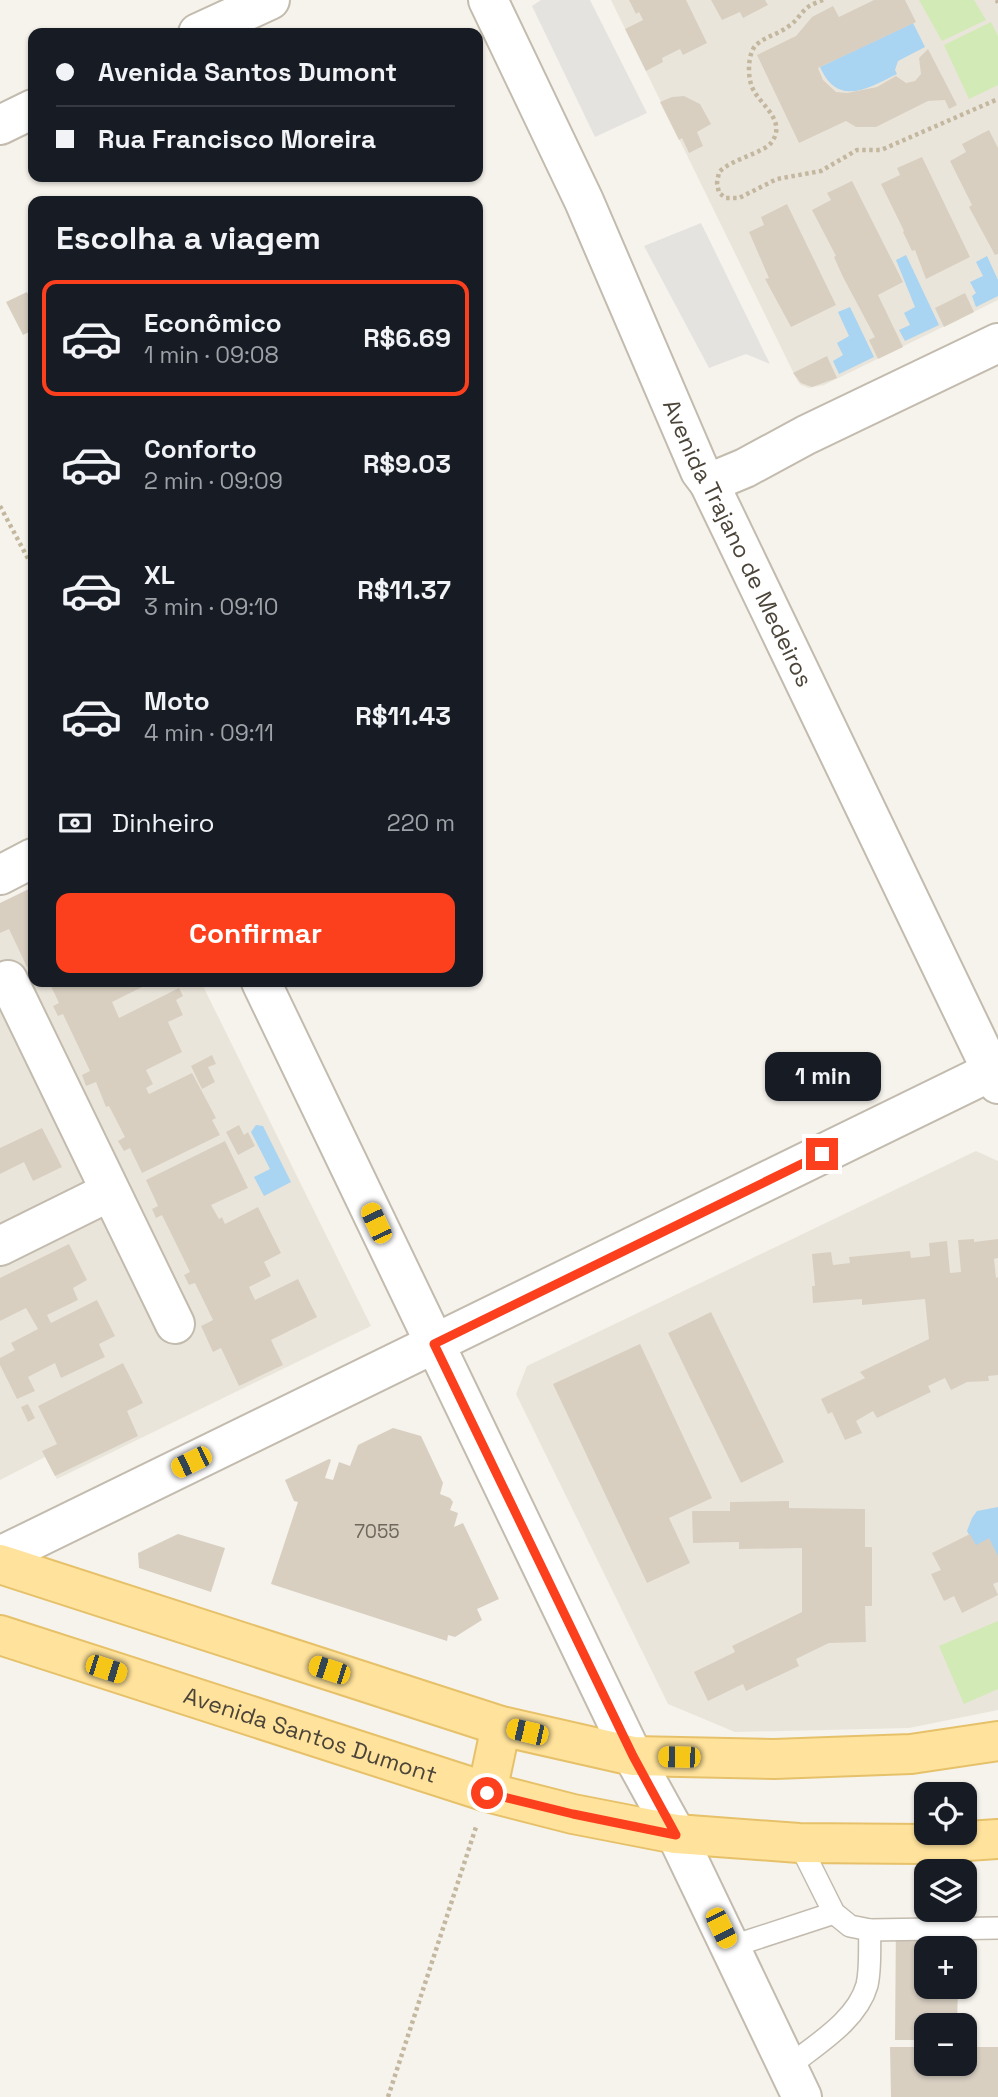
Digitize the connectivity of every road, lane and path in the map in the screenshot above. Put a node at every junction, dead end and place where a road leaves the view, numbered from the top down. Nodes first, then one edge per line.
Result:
1 (270, 0) edge
2 (488, 0) edge
3 (823, 0) edge
4 (209, 28) edge
5 (998, 99) edge
6 (28, 111) edge
7 (0, 125) edge
8 (998, 343) edge
9 (709, 483) junction
10 (0, 506) edge
11 (28, 559) edge
12 (28, 861) edge
13 (0, 875) edge
14 (8, 980) dead end
15 (263, 987) edge
16 (996, 1074) edge
17 (109, 1192) junction
18 (0, 1246) edge
19 (175, 1324) dead end
20 (434, 1344) junction
21 (0, 1556) edge
22 (0, 1564) edge
23 (0, 1635) edge
24 (501, 1726) junction
25 (998, 1741) edge
26 (633, 1756) junction
27 (487, 1793) junction
28 (676, 1835) junction
29 (998, 1839) edge
30 (799, 1843) junction
31 (834, 1913) junction
32 (998, 1928) edge
33 (870, 1930) junction
34 (730, 1947) junction
35 (795, 2082) edge
36 (388, 2097) edge

1 - 4 street
2 - 9 street, Avenida Trajano de Medeiros
3 - 5 path
6 - 7 street
8 - 9 street
9 - 16 street, Avenida Trajano de Medeiros
10 - 11 path
12 - 13 street
14 - 17 street
15 - 20 street
16 - 20 street
17 - 18 street
17 - 19 street
20 - 21 street
20 - 26 street
22 - 24 main road
23 - 27 main road, Avenida Santos Dumont
24 - 26 main road
24 - 27 main road
25 - 26 main road
26 - 28 street
27 - 28 main road, Avenida Santos Dumont
27 - 36 path
28 - 30 main road, Avenida Santos Dumont
28 - 34 street
29 - 30 main road, Avenida Santos Dumont
30 - 31 lane
31 - 33 lane
31 - 34 lane
32 - 33 lane
33 - 35 lane
34 - 35 street

